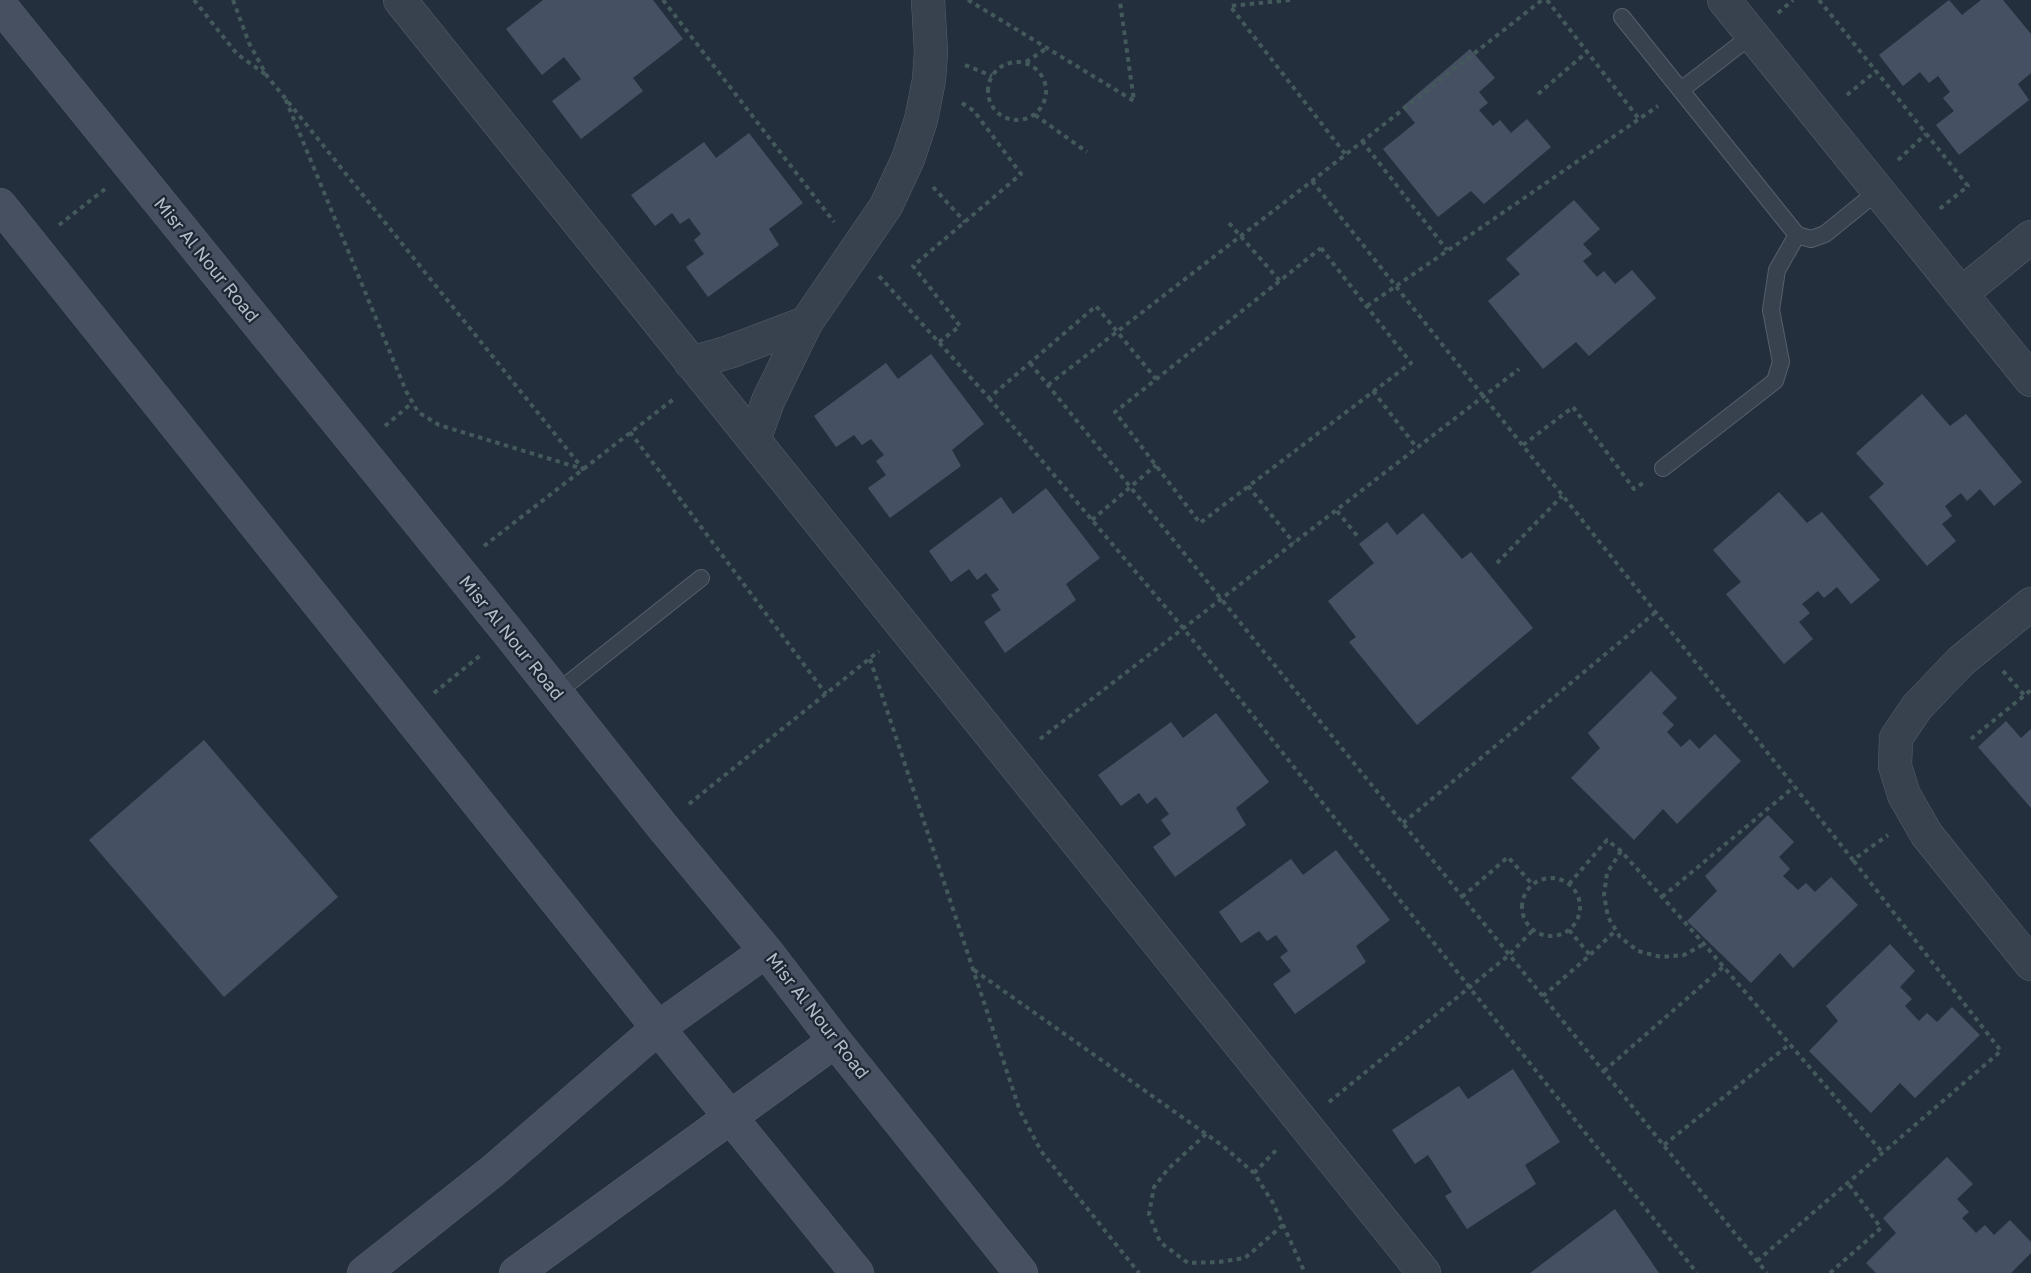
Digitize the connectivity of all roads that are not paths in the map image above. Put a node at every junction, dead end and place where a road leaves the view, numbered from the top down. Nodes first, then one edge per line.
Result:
1 (400, 0) edge
2 (928, 0) edge
3 (1724, 0) edge
4 (0, 5) edge
5 (1622, 17) dead end
6 (1752, 35) junction
7 (1681, 90) junction
8 (1878, 191) junction
9 (0, 205) edge
10 (1797, 236) junction
11 (2031, 237) edge
12 (1961, 294) junction
13 (806, 323) junction
14 (697, 370) junction
15 (2031, 380) edge
16 (753, 440) junction
17 (1663, 468) road end
18 (701, 578) dead end
19 (2031, 604) edge
20 (555, 694) junction
21 (766, 951) junction
22 (2031, 964) edge
23 (658, 1028) junction
24 (835, 1041) junction
25 (731, 1116) junction
26 (364, 1273) edge
27 (516, 1273) edge
28 (857, 1273) edge
29 (1021, 1273) edge
30 (1424, 1273) edge

1 - 14 street
2 - 13 street
3 - 6 street
4 - 20 street, Misr Al Nour Road
5 - 7 lane
6 - 7 lane
6 - 8 street
7 - 10 lane
8 - 10 lane
8 - 12 street
9 - 23 street
10 - 17 lane
11 - 12 street
12 - 15 street
13 - 14 street
13 - 16 street
14 - 16 street
16 - 30 street
18 - 20 lane
19 - 22 street
20 - 21 street, Misr Al Nour Road
21 - 23 street
21 - 24 street, Misr Al Nour Road
23 - 25 street
23 - 26 street
24 - 25 street
24 - 29 street, Misr Al Nour Road
25 - 27 street
25 - 28 street

